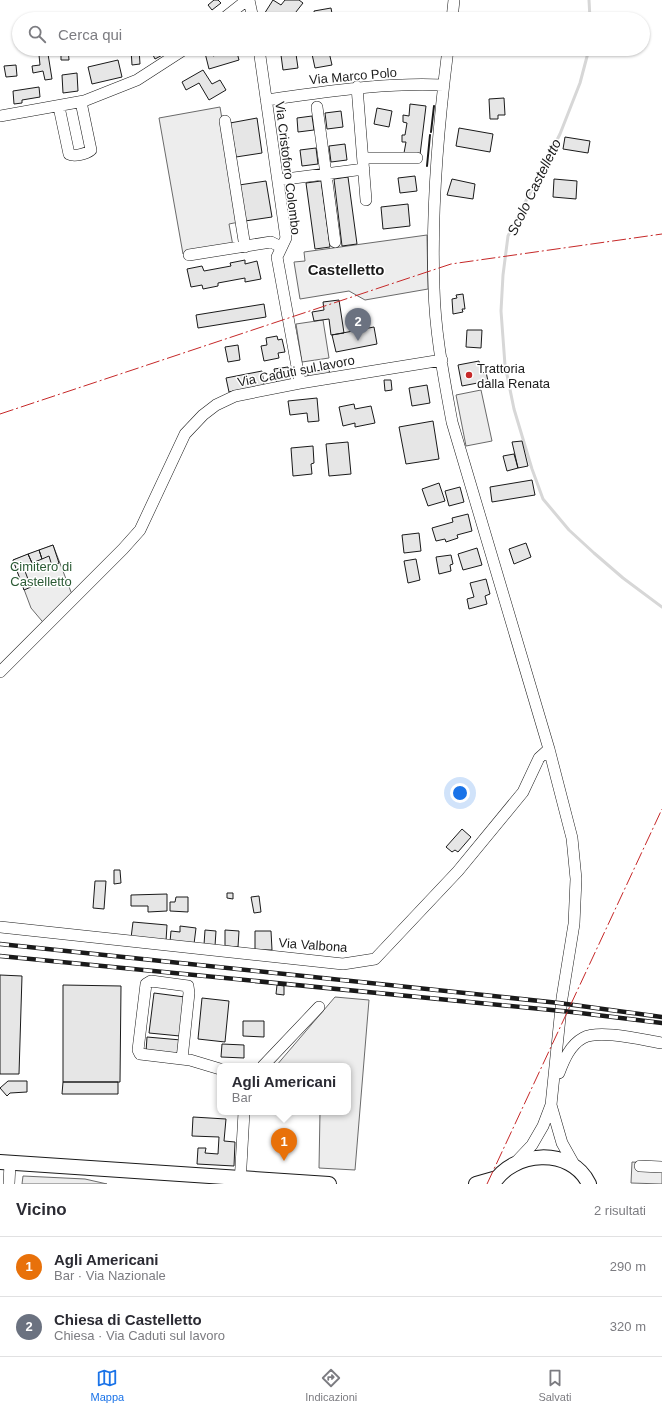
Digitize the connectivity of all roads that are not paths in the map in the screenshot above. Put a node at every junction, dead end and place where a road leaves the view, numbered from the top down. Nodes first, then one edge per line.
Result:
1 (248, 0) edge
2 (454, 0) edge
3 (232, 12) edge
4 (251, 12) edge
5 (453, 12) edge
6 (174, 56) edge
7 (260, 56) edge
8 (447, 56) edge
9 (444, 85) junction
10 (357, 87) junction
11 (266, 100) junction
12 (81, 102) junction
13 (59, 106) junction
14 (317, 107) dead end
15 (0, 116) edge
16 (225, 122) dead end
17 (418, 158) dead end
18 (363, 163) junction
19 (326, 174) junction
20 (278, 180) junction
21 (366, 200) dead end
22 (335, 242) dead end
23 (245, 247) junction
24 (281, 247) junction
25 (189, 255) dead end
26 (442, 360) junction
27 (300, 383) junction
28 (0, 672) edge
29 (549, 749) junction
30 (0, 927) edge
31 (319, 1006) dead end
32 (662, 1043) edge
33 (182, 1059) junction
34 (266, 1063) edge
35 (217, 1068) edge
36 (554, 1084) junction
37 (551, 1104) junction
38 (244, 1115) edge
39 (5, 1162) edge
40 (515, 1163) junction
41 (640, 1166) dead end
42 (662, 1167) edge
43 (587, 1180) edge
44 (240, 1181) edge
45 (495, 1181) edge
46 (9, 1184) edge
47 (329, 1184) edge
48 (476, 1184) edge

1 - 3 street
1 - 4 street
2 - 5 street
6 - 12 street
7 - 11 street, Via Cristoforo Colombo
8 - 9 street
9 - 10 street, Via Marco Polo
9 - 26 street
10 - 11 street, Via Marco Polo
10 - 18 street
11 - 20 street, Via Cristoforo Colombo
12 - 13 street
12 - 13 street
13 - 15 street
14 - 19 street
16 - 23 street
17 - 18 street
18 - 19 street
18 - 21 street
19 - 20 street
19 - 22 street
20 - 24 street, Via Cristoforo Colombo
23 - 24 street
23 - 25 street
24 - 27 street, Via Cristoforo Colombo
26 - 27 street, Via Caduti sul lavoro
26 - 29 street
27 - 28 street, Via Caduti sul lavoro
29 - 30 street, Via Valbona
29 - 36 street
31 - 34 street
32 - 36 street
33 - 33 street
33 - 35 street
36 - 37 street
37 - 40 street
37 - 43 street
38 - 44 street
39 - 44 main road
39 - 46 street
40 - 43 main road
40 - 45 main road
41 - 42 street
44 - 47 main road
45 - 48 main road

